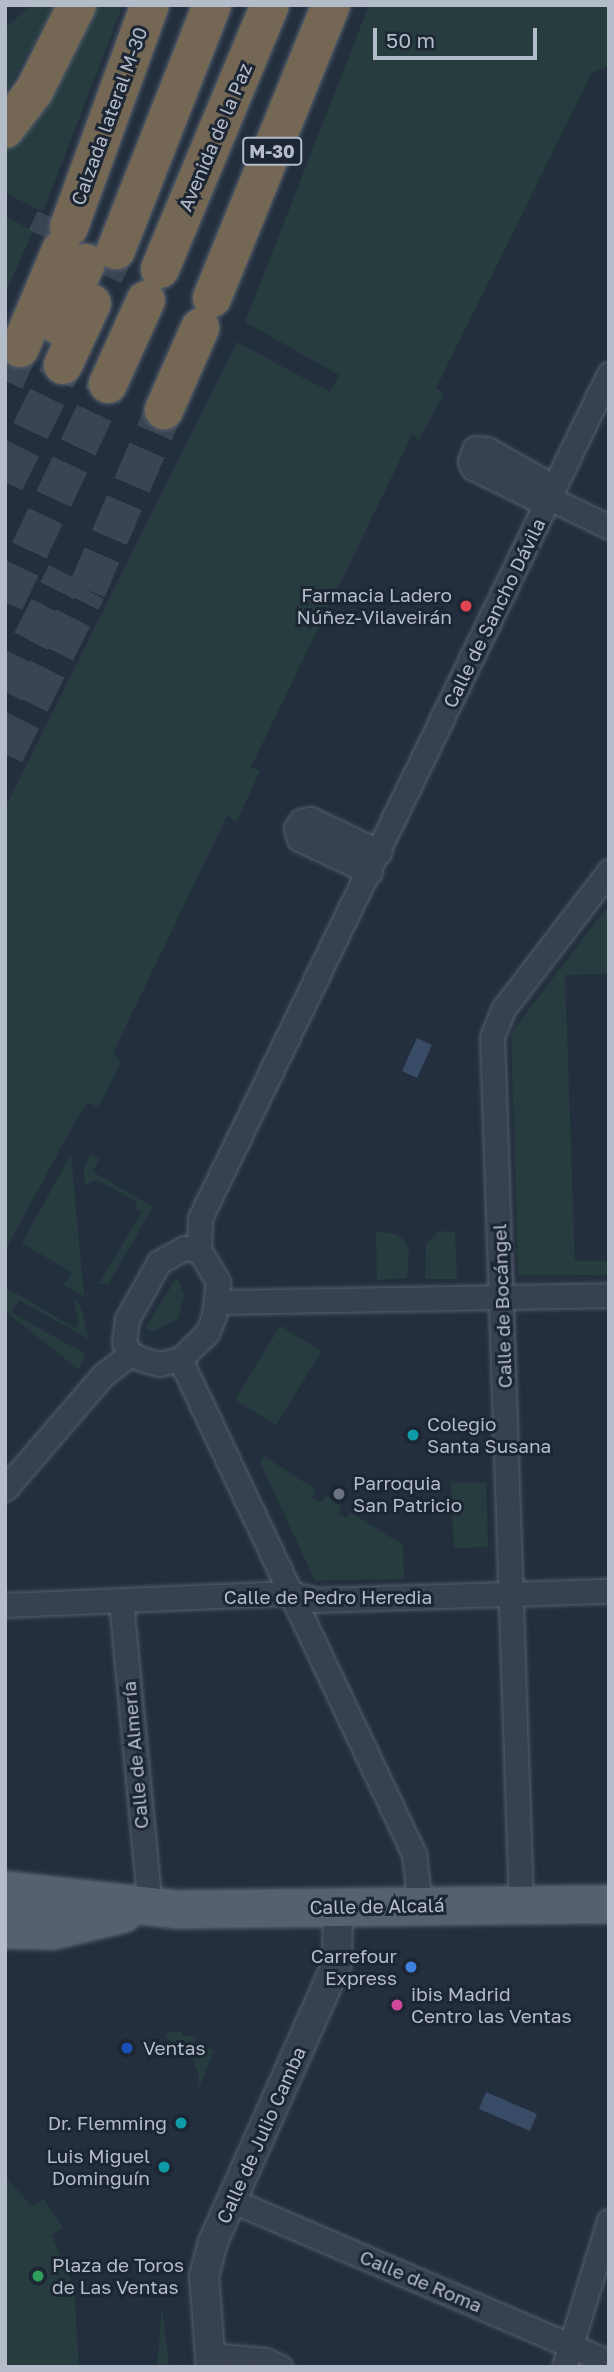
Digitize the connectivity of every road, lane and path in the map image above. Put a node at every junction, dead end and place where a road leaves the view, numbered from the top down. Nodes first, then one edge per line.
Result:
1 (77, 5) edge
2 (150, 5) edge
3 (270, 5) edge
4 (331, 5) edge
5 (209, 13) edge
6 (5, 129) edge
7 (79, 245) junction
8 (33, 349) edge
9 (609, 374) edge
10 (108, 384) tunnel mouth
11 (164, 410) tunnel mouth
12 (552, 492) junction
13 (609, 527) edge
14 (609, 872) edge
15 (199, 1250) junction
16 (609, 1295) edge
17 (502, 1297) junction
18 (218, 1302) junction
19 (131, 1354) junction
20 (180, 1359) junction
21 (5, 1489) edge
22 (609, 1591) edge
23 (289, 1593) junction
24 (511, 1595) junction
25 (121, 1601) junction
26 (5, 1605) edge
27 (5, 1890) edge
28 (609, 1904) edge
29 (520, 1905) junction
30 (420, 1906) junction
31 (338, 1907) junction
32 (147, 1908) junction
33 (5, 1929) edge
34 (233, 2201) junction
35 (609, 2221) edge
36 (567, 2356) edge
37 (210, 2361) edge
38 (609, 2362) edge
39 (281, 2367) edge

1 - 6 highway
2 - 7 highway, Calzada lateral M-30
3 - 10 highway, Avenida de la Paz / M-30
4 - 11 highway, M-30
5 - 7 highway
7 - 8 highway
7 - 8 highway
9 - 12 street, Calle de Sancho Dávila
12 - 13 street
12 - 15 street, Calle de Sancho Dávila
14 - 17 street, Calle de Bocángel
15 - 18 street
15 - 19 street
16 - 17 street
17 - 18 street
17 - 24 street, Calle de Bocángel
18 - 20 street
19 - 20 street
19 - 21 street
20 - 23 street
22 - 24 street, Calle de Pedro Heredia
23 - 24 street, Calle de Pedro Heredia
23 - 25 street, Calle de Pedro Heredia
23 - 30 street
24 - 29 street, Calle de Bocángel
25 - 26 street, Calle de Pedro Heredia
25 - 32 street, Calle de Almería
27 - 32 main road, Calle de Alcalá
28 - 29 main road, Calle de Alcalá
29 - 30 main road, Calle de Alcalá
30 - 31 main road, Calle de Alcalá
31 - 32 main road, Calle de Alcalá
31 - 34 street, Calle de Julio Camba
32 - 33 main road, Calle de Alcalá
34 - 36 street, Calle de Roma
34 - 37 street, Calle de Julio Camba
35 - 36 street
36 - 38 street, Calle de Roma
37 - 39 street

